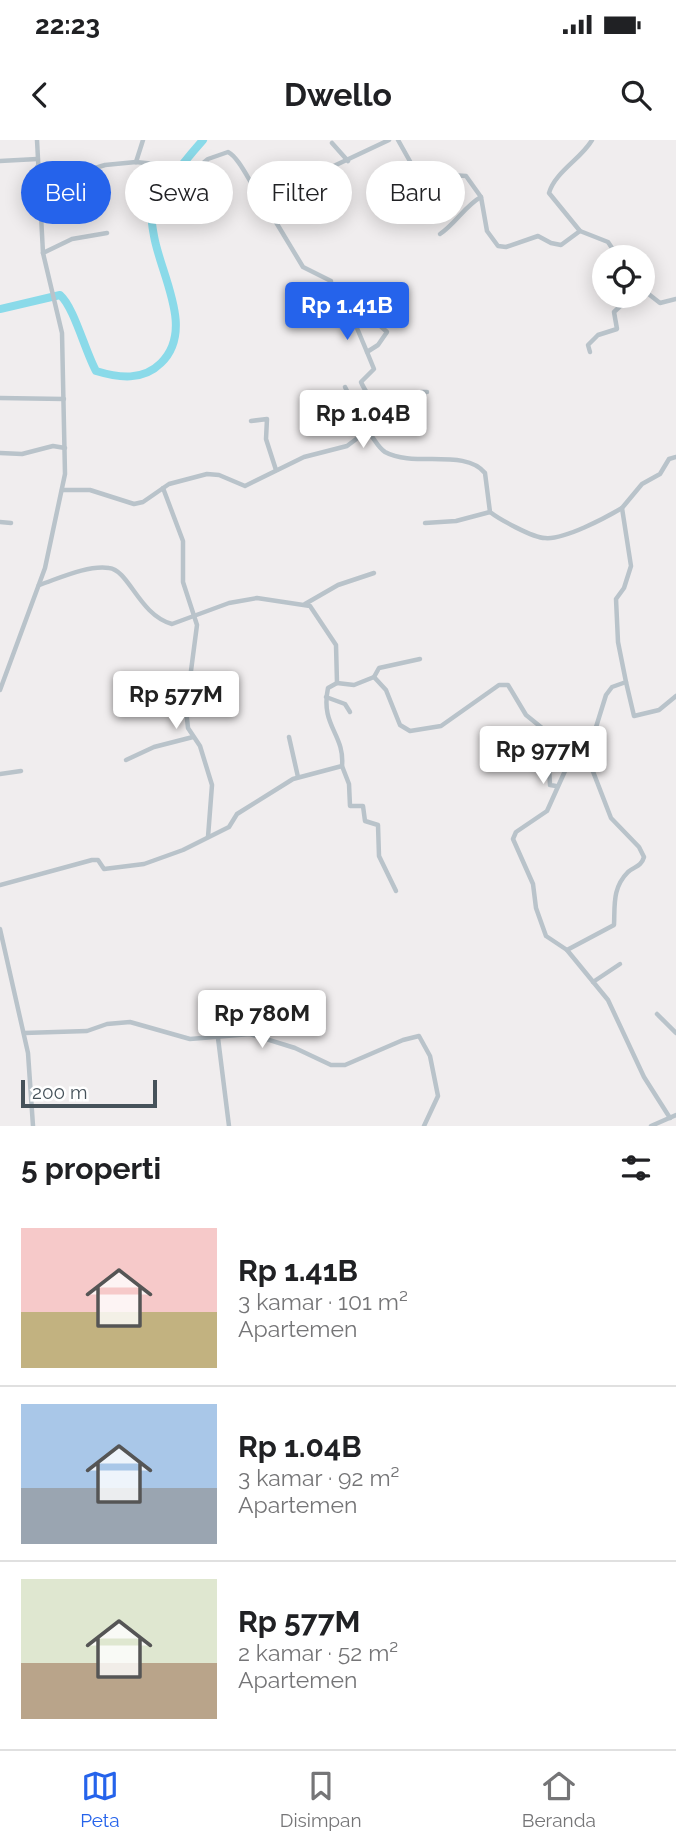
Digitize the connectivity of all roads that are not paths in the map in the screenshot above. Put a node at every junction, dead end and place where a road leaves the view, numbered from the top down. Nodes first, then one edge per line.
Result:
1 (37, 140) edge
2 (144, 140) edge
3 (389, 140) edge
4 (398, 140) edge
5 (592, 140) edge
6 (331, 143) dead end
7 (37, 159) joint
8 (0, 160) edge
9 (348, 160) joint
10 (136, 161) edge
11 (206, 161) edge
12 (410, 161) edge
13 (465, 177) edge
14 (247, 179) edge
15 (481, 197) junction
16 (41, 224) edge
17 (277, 224) edge
18 (580, 231) junction
19 (107, 233) dead end
20 (440, 234) dead end
21 (610, 245) edge
22 (43, 253) junction
23 (373, 287) dead end
24 (655, 299) edge
25 (676, 299) edge
26 (618, 308) edge
27 (366, 313) dead end
28 (354, 321) dead end
29 (367, 352) junction
30 (590, 352) dead end
31 (345, 387) dead end
32 (427, 392) dead end
33 (0, 398) edge
34 (64, 399) junction
35 (411, 402) junction
36 (377, 407) junction
37 (418, 415) dead end
38 (251, 421) dead end
39 (369, 433) junction
40 (65, 448) junction
41 (0, 453) edge
42 (676, 457) edge
43 (276, 470) junction
44 (163, 488) junction
45 (62, 490) junction
46 (622, 508) junction
47 (490, 512) junction
48 (0, 522) edge
49 (11, 523) dead end
50 (425, 523) dead end
51 (374, 573) dead end
52 (40, 585) junction
53 (305, 604) junction
54 (196, 617) junction
55 (420, 659) dead end
56 (374, 677) junction
57 (625, 682) junction
58 (337, 683) junction
59 (0, 690) edge
60 (676, 696) edge
61 (326, 697) junction
62 (350, 712) dead end
63 (193, 737) junction
64 (289, 737) dead end
65 (587, 756) junction
66 (126, 760) dead end
67 (342, 766) junction
68 (21, 771) dead end
69 (0, 774) edge
70 (298, 777) junction
71 (556, 786) junction
72 (208, 838) junction
73 (0, 885) edge
74 (396, 891) dead end
75 (0, 929) edge
76 (567, 950) junction
77 (620, 964) dead end
78 (593, 982) junction
79 (657, 1014) dead end
80 (24, 1033) junction
81 (676, 1033) edge
82 (218, 1038) junction
83 (676, 1115) edge
84 (670, 1118) junction
85 (33, 1126) edge
86 (229, 1126) edge
87 (424, 1126) edge
88 (651, 1126) edge

1 - 7 street
2 - 10 street
3 - 9 street
4 - 12 street
5 - 18 street
6 - 9 street
7 - 8 street
11 - 14 street
13 - 15 street
15 - 18 street
15 - 20 street
16 - 22 street
17 - 23 street
18 - 21 street
19 - 22 street
22 - 34 street
24 - 25 street
26 - 30 street
27 - 29 street
28 - 29 street
29 - 36 street
31 - 39 street
32 - 35 street
33 - 34 street
34 - 40 street
35 - 36 street
35 - 37 street
36 - 39 street
38 - 43 street
39 - 43 street
39 - 47 street
40 - 41 street
40 - 45 street
42 - 46 street
43 - 44 street
44 - 45 street
44 - 54 street
45 - 52 street
46 - 47 street
46 - 57 street
47 - 50 street
48 - 49 street
51 - 53 street
52 - 54 street
52 - 59 street
53 - 54 street
53 - 58 street
54 - 63 street
55 - 56 street
56 - 58 street
56 - 71 street
57 - 60 street
57 - 65 street
58 - 61 street
61 - 62 street
61 - 67 street
63 - 66 street
63 - 72 street
64 - 70 street
65 - 71 street
65 - 76 street
67 - 70 street
67 - 74 street
68 - 69 street
70 - 72 street
71 - 76 street
72 - 73 street
75 - 80 street
76 - 78 street
77 - 78 street
78 - 84 street
79 - 81 street
80 - 82 street
80 - 85 street
82 - 86 street
82 - 87 street
83 - 84 street
84 - 88 street

